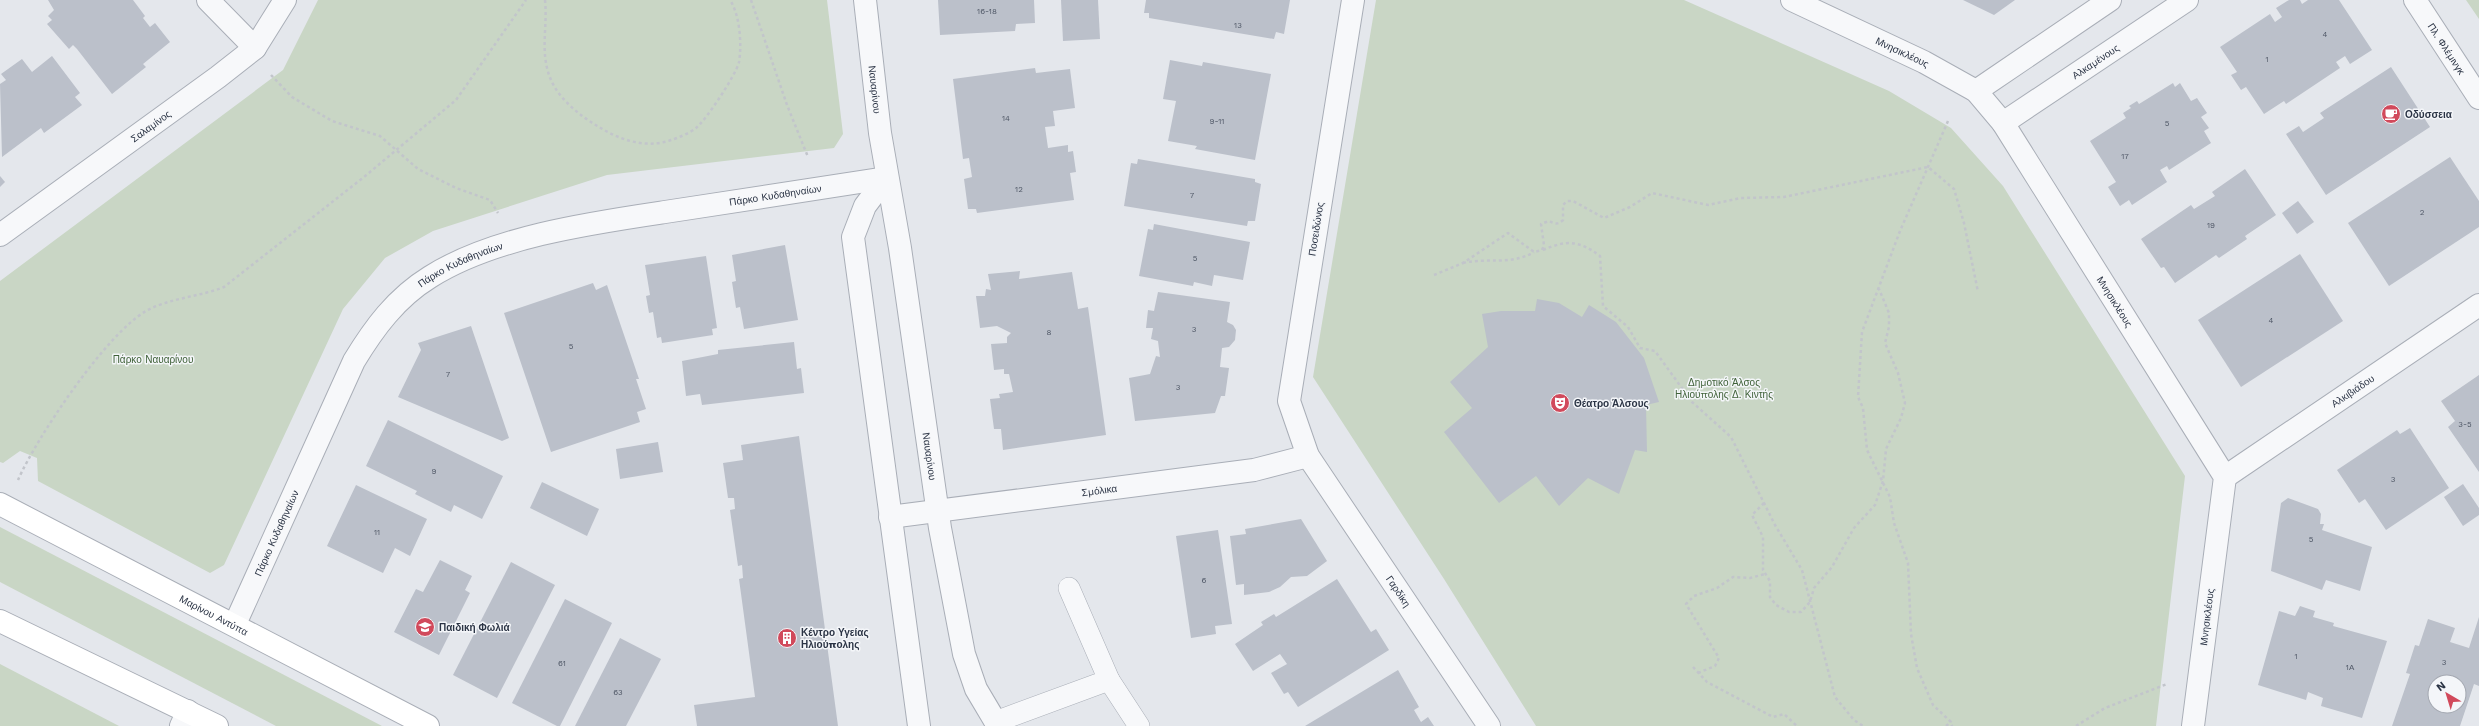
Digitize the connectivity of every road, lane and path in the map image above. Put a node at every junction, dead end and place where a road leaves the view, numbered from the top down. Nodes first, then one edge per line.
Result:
1 (208, 0) edge
2 (285, 0) edge
3 (526, 0) edge
4 (544, 0) edge
5 (730, 0) edge
6 (751, 0) edge
7 (865, 0) edge
8 (1353, 0) edge
9 (1792, 0) edge
10 (2110, 0) edge
11 (2187, 0) edge
12 (2414, 0) edge
13 (255, 48) junction
14 (268, 72) dead end
15 (1976, 91) junction
16 (2479, 98) edge
17 (1948, 121) dead end
18 (2003, 123) junction
19 (395, 150) junction
20 (810, 160) dead end
21 (1928, 167) junction
22 (886, 178) junction
23 (498, 213) dead end
24 (0, 235) edge
25 (1542, 250) junction
26 (1534, 252) junction
27 (1463, 263) junction
28 (1434, 275) dead end
29 (1879, 288) junction
30 (1978, 292) dead end
31 (2479, 305) edge
32 (1308, 456) junction
33 (2225, 477) junction
34 (1882, 481) junction
35 (16, 486) dead end
36 (1764, 503) junction
37 (0, 504) edge
38 (937, 511) junction
39 (890, 516) junction
40 (1765, 574) junction
41 (1068, 588) dead end
42 (1810, 602) junction
43 (0, 621) edge
44 (235, 624) junction
45 (1693, 667) dead end
46 (1698, 673) junction
47 (1109, 680) junction
48 (2167, 684) dead end
49 (184, 719) edge
50 (1951, 722) junction
51 (996, 724) edge
52 (217, 726) edge
53 (428, 726) edge
54 (919, 726) edge
55 (1139, 726) edge
56 (1489, 726) edge
57 (1797, 726) edge
58 (1863, 726) edge
59 (1946, 726) edge
60 (1952, 726) edge
61 (2076, 726) edge
62 (2194, 726) edge

1 - 13 street
2 - 13 street, Σαλαμίνος
3 - 19 path
4 - 5 path
6 - 20 path
7 - 22 street, Ναυαρίνου
8 - 32 street, Ποσειδώνος
9 - 15 street, Μνησικλέους
10 - 15 street
11 - 18 street, Αλκαμένους
12 - 16 street, Πλ. Φλέμινγκ
13 - 24 street, Σαλαμίνος
14 - 19 path
15 - 18 street, Μνησικλέους
17 - 21 path
18 - 33 street, Μνησικλέους
19 - 23 path
19 - 35 path
21 - 25 path
21 - 29 path
21 - 30 path
22 - 38 street, Ναυαρίνου
22 - 39 street
22 - 44 street, Πάρκο Κυδαθηναίων
25 - 26 path
25 - 36 path
26 - 27 path
26 - 27 path
27 - 28 path
29 - 34 path
29 - 34 path
31 - 33 street, Αλκιβιάδου
32 - 38 street, Σμόλικα
32 - 56 street, Γαρδίκη
33 - 62 street, Μνησικλέους
34 - 42 path
34 - 50 path
36 - 40 path
36 - 42 path
37 - 44 main road, Μαρίνου Αντύπα
38 - 39 street, Σμόλικα
38 - 51 street, Ναυαρίνου
39 - 54 street
40 - 42 path
40 - 46 path
41 - 47 lane
42 - 58 path
43 - 49 main road
44 - 53 main road, Μαρίνου Αντύπα
45 - 46 path
46 - 57 path
47 - 51 lane
47 - 55 lane
48 - 61 path
49 - 52 main road
50 - 59 path
50 - 60 path

